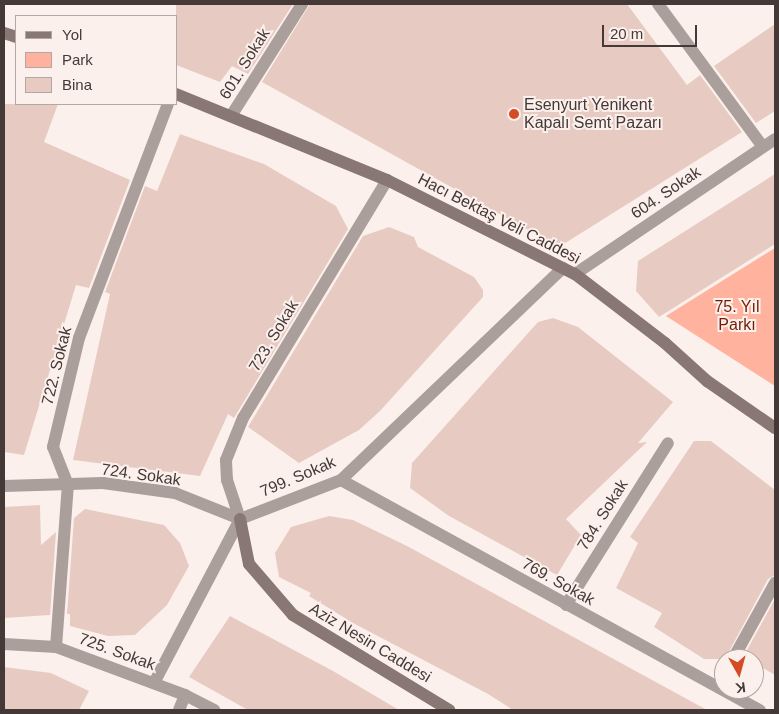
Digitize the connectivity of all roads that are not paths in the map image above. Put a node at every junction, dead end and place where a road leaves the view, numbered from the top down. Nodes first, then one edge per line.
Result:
1 (302, 4) edge
2 (658, 4) edge
3 (178, 95) edge
4 (168, 105) edge
5 (231, 116) junction
6 (775, 139) edge
7 (763, 147) junction
8 (387, 180) junction
9 (563, 268) junction
10 (575, 274) junction
11 (775, 428) edge
12 (668, 443) dead end
13 (341, 480) junction
14 (4, 486) edge
15 (68, 486) junction
16 (240, 519) junction
17 (775, 583) edge
18 (566, 605) junction
19 (4, 644) edge
20 (56, 647) junction
21 (739, 649) edge
22 (154, 684) junction
23 (714, 685) edge
24 (185, 695) junction
25 (739, 699) edge
26 (179, 710) edge
27 (214, 710) edge
28 (450, 710) edge
29 (760, 710) edge

1 - 5 street, 601. Sokak
2 - 7 street
3 - 5 main road, Hacı Bektaş Veli Caddesi
4 - 15 street, 722. Sokak
5 - 8 main road, Hacı Bektaş Veli Caddesi
6 - 7 street, 604. Sokak
7 - 10 street, 604. Sokak
8 - 9 main road, Hacı Bektaş Veli Caddesi
8 - 16 street, 723. Sokak
9 - 10 main road, Hacı Bektaş Veli Caddesi
9 - 13 street, 799. Sokak
10 - 11 main road, Hacı Bektaş Veli Caddesi
12 - 18 street, 784. Sokak
13 - 16 street, 799. Sokak
13 - 18 street, 769. Sokak
14 - 15 street, 724. Sokak
15 - 16 street, 724. Sokak
15 - 20 street, 722. Sokak
16 - 22 street
16 - 28 main road, Aziz Nesin Caddesi
17 - 21 street
18 - 23 street, 769. Sokak
19 - 20 street, 725. Sokak
20 - 22 street, 725. Sokak
22 - 24 street, 725. Sokak
24 - 26 street
24 - 27 street, 725. Sokak
25 - 29 street, 769. Sokak

